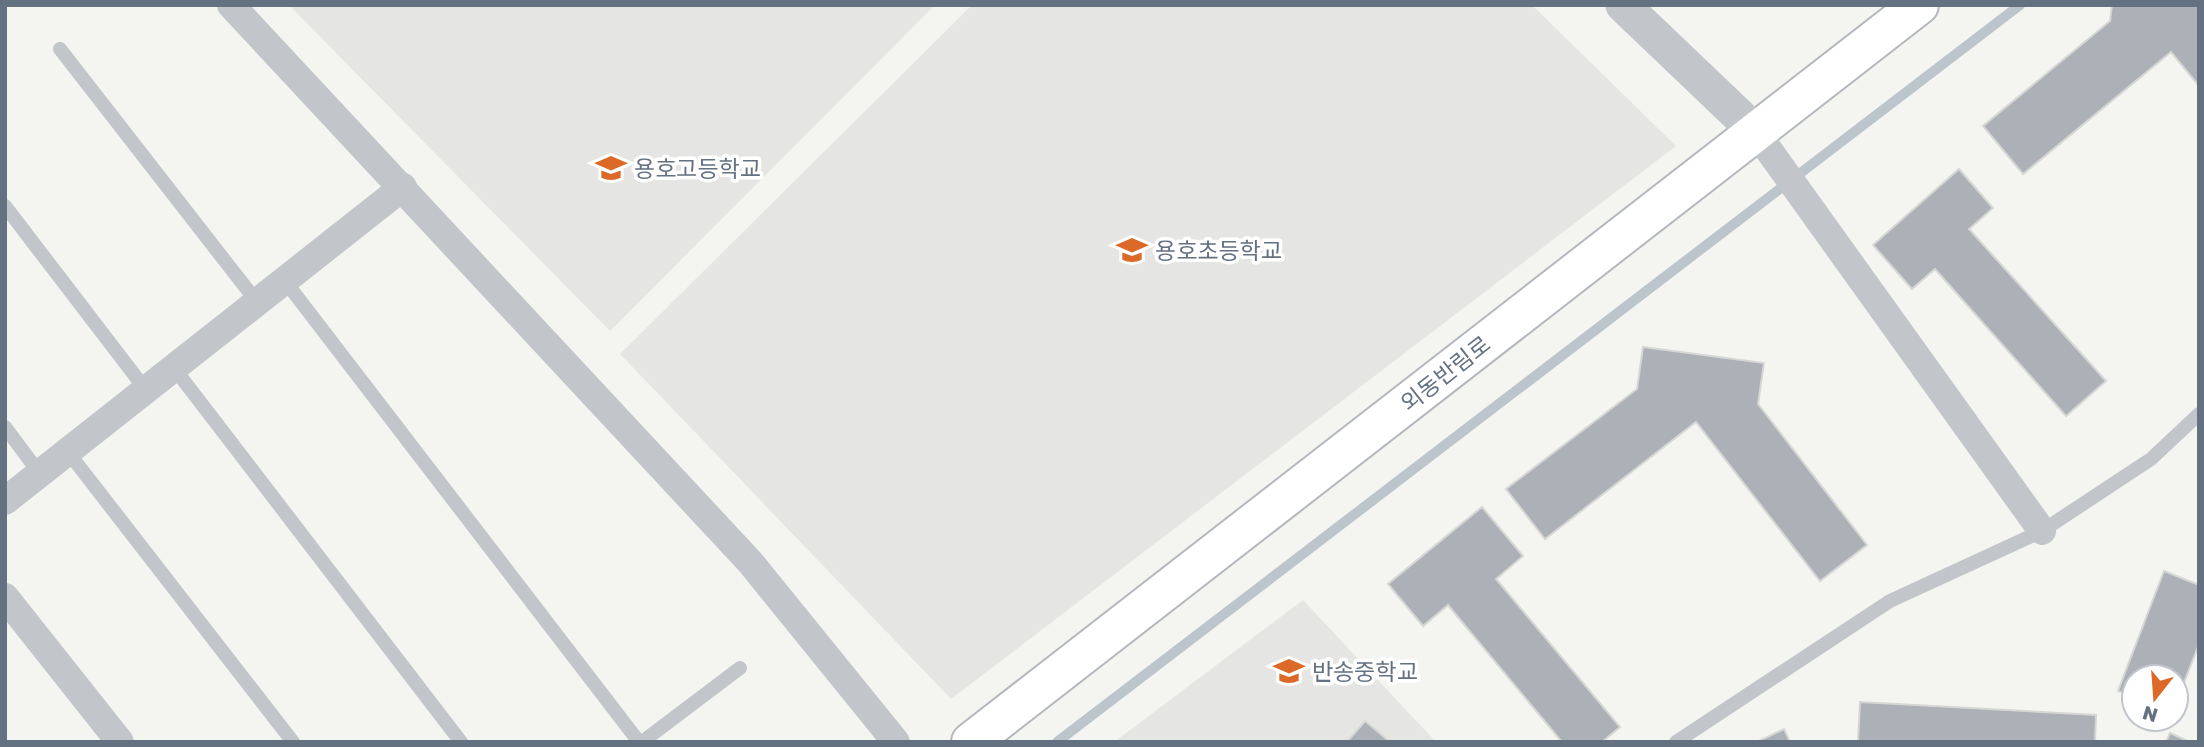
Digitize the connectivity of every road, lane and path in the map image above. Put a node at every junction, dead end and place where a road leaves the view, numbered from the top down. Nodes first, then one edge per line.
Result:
1 (231, 5) edge
2 (1623, 5) edge
3 (1919, 5) edge
4 (60, 49) dead end
5 (1765, 144) junction
6 (403, 187) junction
7 (5, 206) edge
8 (285, 281) junction
9 (257, 302) junction
10 (174, 368) junction
11 (146, 390) junction
12 (2199, 414) edge
13 (5, 427) edge
14 (68, 452) junction
15 (40, 474) junction
16 (5, 501) edge
17 (2042, 531) junction
18 (5, 597) edge
19 (740, 668) dead end
20 (120, 742) edge
21 (293, 742) edge
22 (461, 742) edge
23 (641, 742) edge
24 (896, 742) edge
25 (971, 742) edge
26 (1676, 742) edge

1 - 6 street
2 - 5 street
3 - 5 main road, 외동반림로
4 - 9 lane
5 - 17 street
5 - 25 main road, 외동반림로
6 - 8 street
6 - 24 street
7 - 11 lane
8 - 9 street
8 - 23 lane
9 - 10 street
10 - 11 street
10 - 22 lane
11 - 14 street
12 - 17 lane
13 - 15 lane
14 - 15 street
14 - 21 lane
15 - 16 street
17 - 26 lane
18 - 20 street
19 - 23 lane

